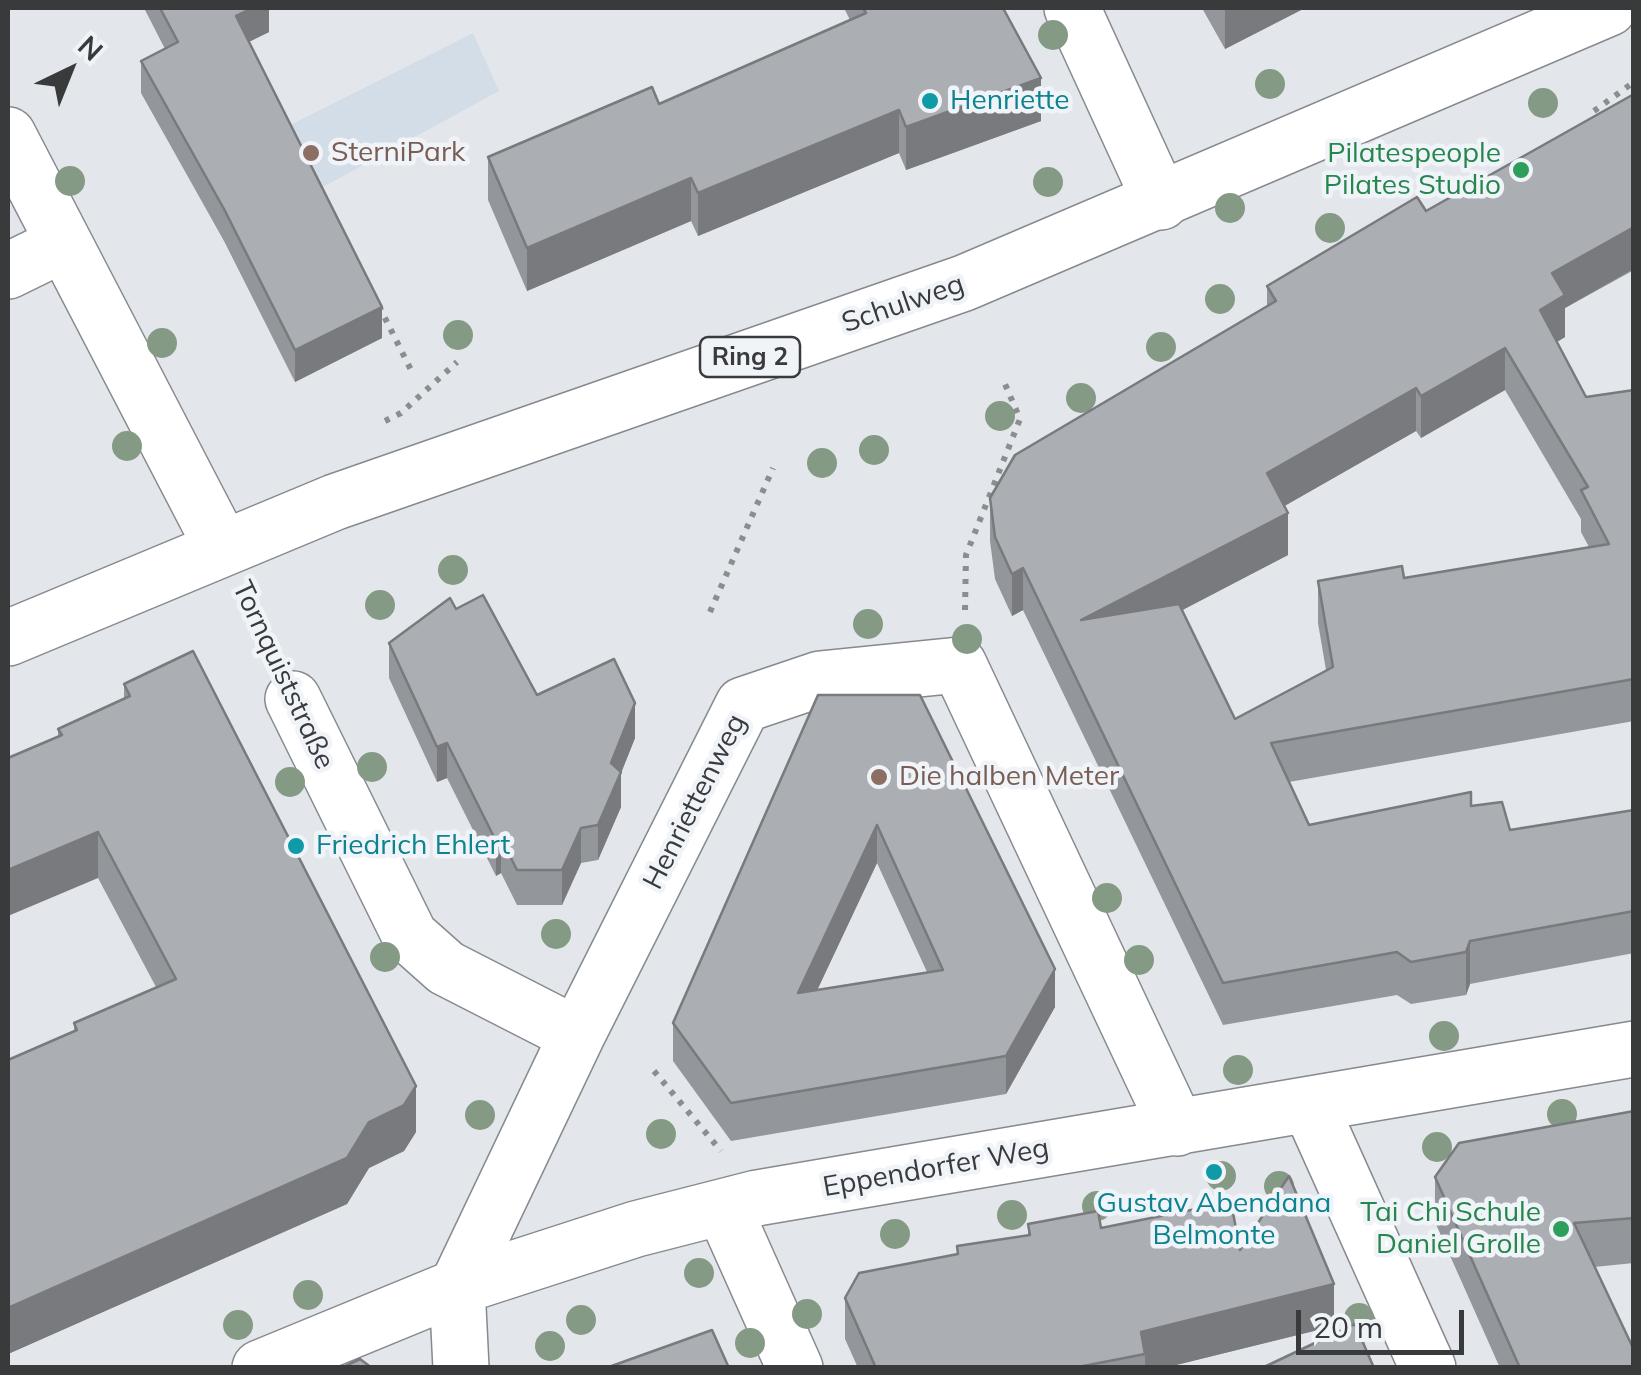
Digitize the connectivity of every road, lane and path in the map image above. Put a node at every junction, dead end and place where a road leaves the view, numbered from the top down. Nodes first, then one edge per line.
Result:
1 (1072, 8) edge
2 (1590, 12) edge
3 (1634, 82) edge
4 (1594, 111) edge
5 (8, 135) edge
6 (1161, 202) junction
7 (62, 244) junction
8 (8, 271) edge
9 (379, 306) edge
10 (457, 362) dead end
11 (412, 372) dead end
12 (1005, 384) dead end
13 (370, 428) dead end
14 (773, 468) dead end
15 (222, 547) junction
16 (710, 612) dead end
17 (965, 612) dead end
18 (8, 638) edge
19 (292, 699) joint
20 (576, 1035) junction
21 (1634, 1049) edge
22 (654, 1071) dead end
23 (1310, 1106) junction
24 (1177, 1128) junction
25 (722, 1152) dead end
26 (723, 1207) junction
27 (457, 1287) junction
28 (260, 1368) edge
29 (461, 1368) edge
30 (795, 1368) edge
31 (1428, 1368) edge

1 - 6 street
2 - 6 street, Schulweg / Ring 2
3 - 4 path
5 - 7 street, Tornquiststraße
6 - 15 street, Schulweg / Ring 2
7 - 8 street
7 - 15 street, Tornquiststraße
9 - 11 path
10 - 13 path
12 - 17 path
14 - 16 path
15 - 18 street, Ring 2
15 - 19 path, Tornquiststraße
19 - 20 street, Tornquiststraße
20 - 24 street, Henriettenweg
20 - 27 street, Henriettenweg
21 - 23 street, Eppendorfer Weg
22 - 25 path
23 - 24 street, Eppendorfer Weg
23 - 31 street
24 - 26 street, Eppendorfer Weg
26 - 27 street, Eppendorfer Weg
26 - 30 street
27 - 28 street, Eppendorfer Weg
27 - 29 street

